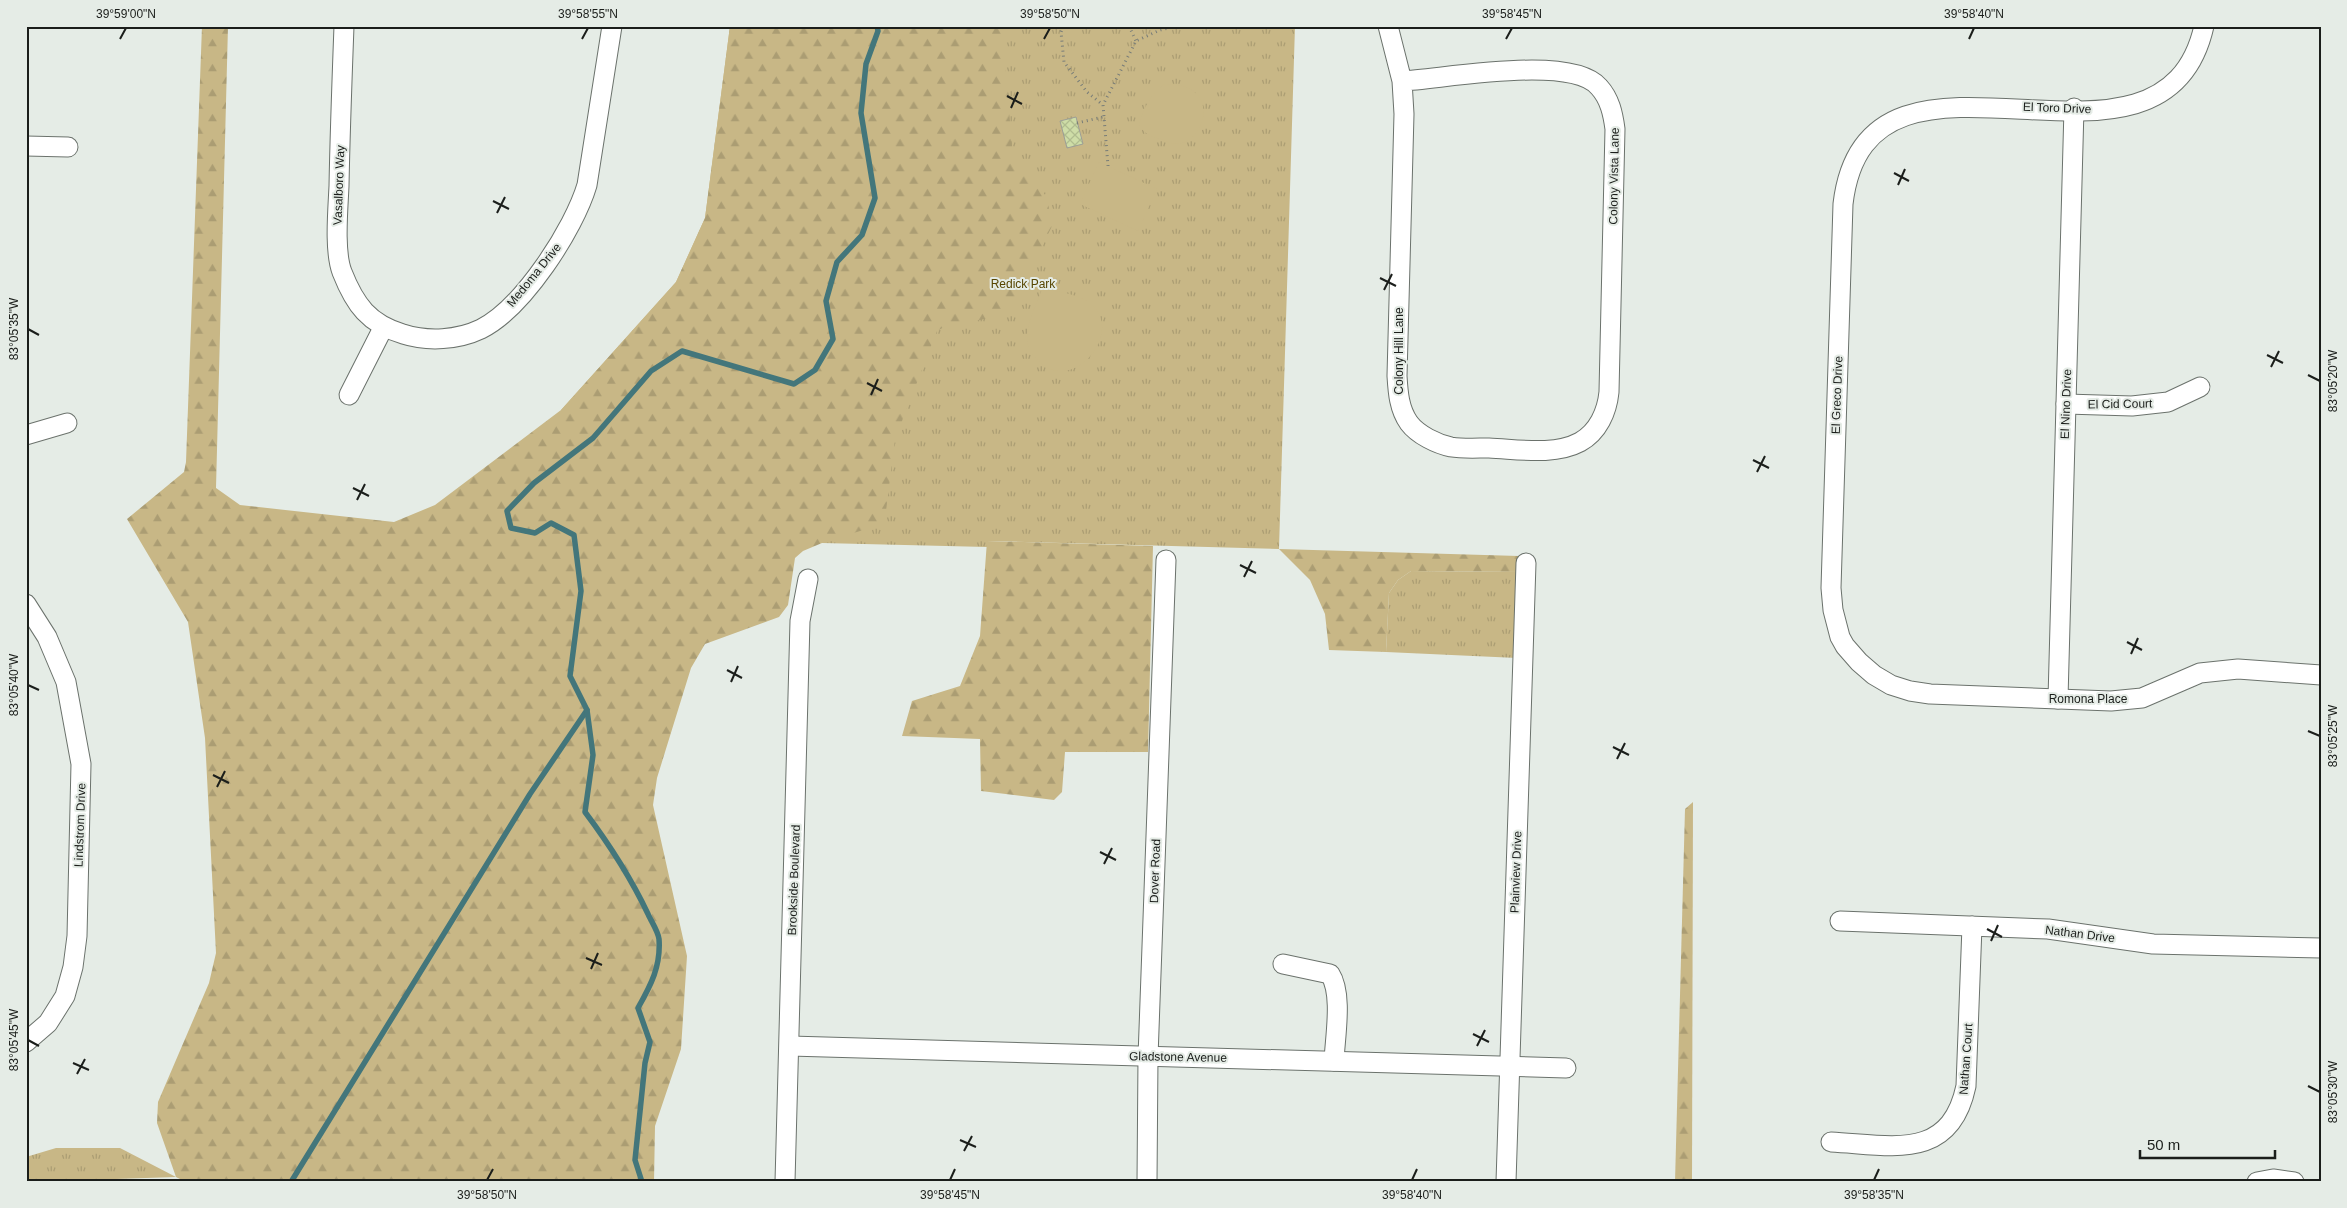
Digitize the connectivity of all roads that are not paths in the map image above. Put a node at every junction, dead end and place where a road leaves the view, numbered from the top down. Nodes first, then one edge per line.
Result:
1 (344, 26) edge
2 (612, 26) edge
3 (1388, 26) edge
4 (2204, 26) edge
5 (1402, 81) junction
6 (2074, 108) junction
7 (1875, 130) joint
8 (26, 146) edge
9 (68, 147) dead end
10 (383, 328) junction
11 (2200, 387) dead end
12 (349, 395) dead end
13 (2066, 404) junction
14 (67, 423) dead end
15 (26, 435) edge
16 (1590, 435) joint
17 (1166, 560) dead end
18 (1526, 563) dead end
19 (808, 579) dead end
20 (26, 604) edge
21 (1859, 662) joint
22 (2321, 675) edge
23 (2058, 699) junction
24 (1840, 921) dead end
25 (1972, 926) junction
26 (2321, 948) edge
27 (1282, 964) dead end
28 (26, 1042) edge
29 (790, 1046) junction
30 (1148, 1057) junction
31 (1334, 1061) junction
32 (1509, 1064) junction
33 (1566, 1068) dead end
34 (1831, 1142) dead end
35 (785, 1182) edge
36 (1147, 1182) edge
37 (1506, 1182) edge
38 (2258, 1182) edge
39 (2294, 1182) edge

1 - 10 street, Vasalboro Way
2 - 10 street, Medoma Drive
3 - 5 street, Colony Hill Lane
4 - 6 street, El Toro Drive
5 - 16 street, Colony Hill Lane
5 - 16 street, Colony Vista Lane
6 - 7 street, El Toro Drive
6 - 13 street, El Nino Drive
7 - 21 street, El Greco Drive
8 - 9 street
10 - 12 street
11 - 13 street, El Cid Court
13 - 23 street, El Nino Drive
14 - 15 street
17 - 30 street, Dover Road
18 - 32 street, Plainview Drive
19 - 29 street, Brookside Boulevard
20 - 28 street, Lindstrom Drive
21 - 23 street, Romona Place
22 - 23 street, Romona Place
24 - 25 street, Nathan Drive
25 - 26 street, Nathan Drive
25 - 34 street, Nathan Court
27 - 31 street
29 - 30 street, Gladstone Avenue
29 - 35 street, Brookside Boulevard
30 - 31 street, Gladstone Avenue
30 - 36 street, Dover Road
31 - 32 street, Gladstone Avenue
32 - 33 street, Gladstone Avenue
32 - 37 street, Plainview Drive
38 - 39 street

